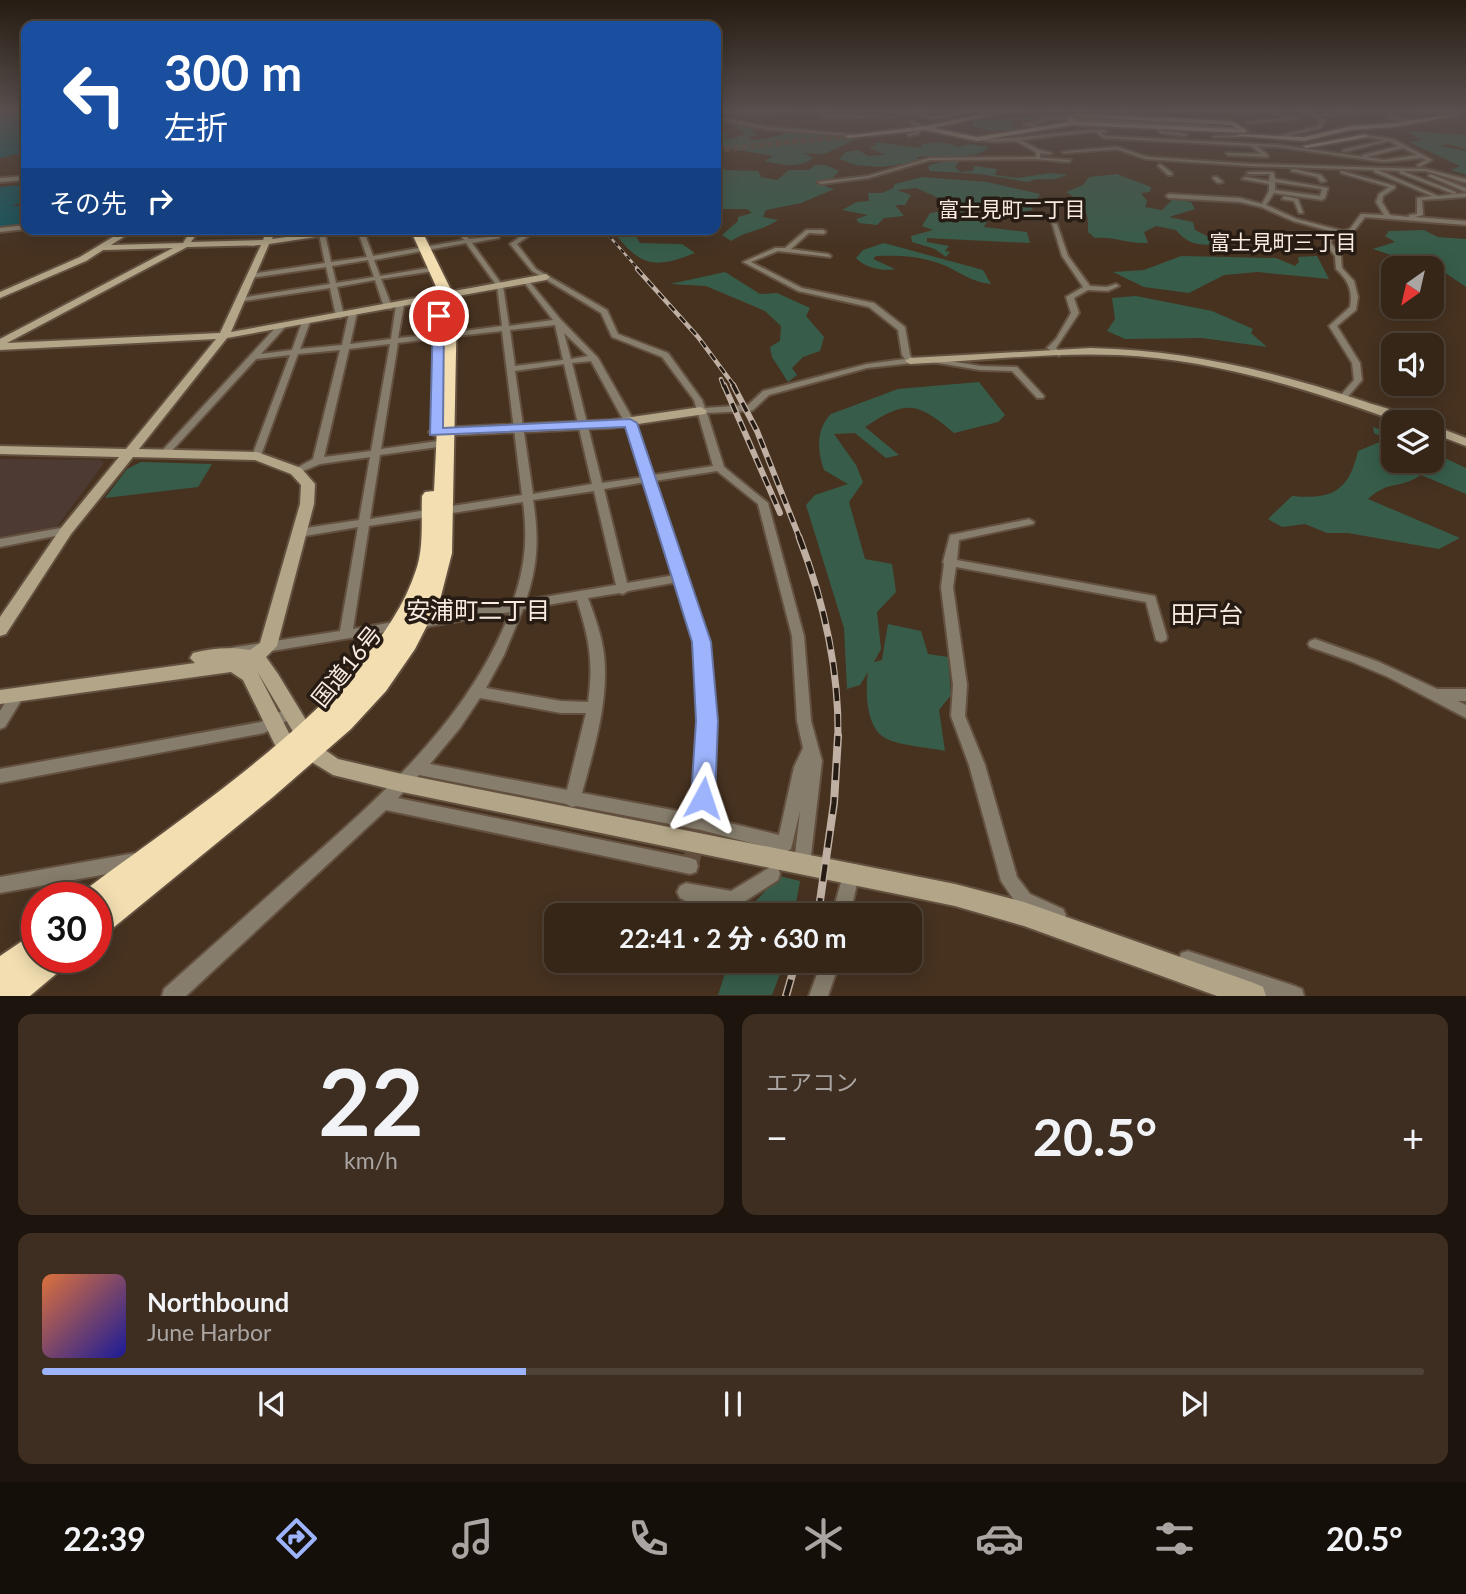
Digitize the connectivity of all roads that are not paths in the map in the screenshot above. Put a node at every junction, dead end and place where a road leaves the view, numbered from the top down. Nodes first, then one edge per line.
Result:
1 (953, 157) edge
2 (985, 157) edge
3 (1065, 157) edge
4 (1151, 157) edge
5 (1231, 157) edge
6 (1366, 157) edge
7 (1411, 157) edge
8 (1425, 157) edge
9 (1036, 159) joint
10 (1156, 159) junction
11 (1202, 161) junction
12 (1238, 164) junction
13 (1291, 164) junction
14 (1160, 165) junction
15 (1323, 166) junction
16 (1373, 167) junction
17 (1418, 168) junction
18 (1393, 169) junction
19 (1170, 174) dead end
20 (21, 176) edge
21 (1247, 176) dead end
22 (868, 177) junction
23 (0, 178) edge
24 (1323, 180) dead end
25 (1466, 181) edge
26 (821, 182) dead end
27 (876, 185) dead end
28 (1273, 187) junction
29 (1466, 190) edge
30 (1207, 193) dead end
31 (1168, 196) dead end
32 (1463, 196) edge
33 (1437, 197) junction
34 (1191, 198) junction
35 (1217, 199) junction
36 (1211, 205) dead end
37 (1263, 206) junction
38 (1301, 212) dead end
39 (1388, 216) junction
40 (1466, 223) edge
41 (1054, 224) dead end
42 (21, 228) edge
43 (0, 230) edge
44 (822, 232) dead end
45 (1344, 233) junction
46 (114, 235) edge
47 (123, 235) edge
48 (192, 235) edge
49 (269, 235) edge
50 (304, 235) edge
51 (322, 235) edge
52 (364, 235) edge
53 (412, 235) edge
54 (463, 235) edge
55 (526, 235) edge
56 (497, 237) dead end
57 (266, 242) junction
58 (467, 242) junction
59 (185, 245) junction
60 (104, 248) junction
61 (788, 248) junction
62 (424, 253) edge
63 (828, 256) dead end
64 (371, 258) junction
65 (330, 264) junction
66 (251, 276) junction
67 (546, 277) junction
68 (379, 278) junction
69 (526, 281) junction
70 (334, 285) junction
71 (500, 286) junction
72 (1116, 286) dead end
73 (1087, 288) junction
74 (0, 293) edge
75 (444, 297) junction
76 (240, 300) junction
77 (400, 305) junction
78 (388, 307) junction
79 (353, 313) junction
80 (340, 316) junction
81 (306, 322) junction
82 (558, 322) junction
83 (282, 326) junction
84 (505, 328) junction
85 (443, 335) junction
86 (224, 336) junction
87 (395, 341) junction
88 (0, 345) edge
89 (345, 346) junction
90 (294, 352) junction
91 (1059, 354) junction
92 (254, 356) junction
93 (594, 358) junction
94 (935, 360) junction
95 (910, 361) junction
96 (567, 362) junction
97 (510, 369) junction
98 (1040, 396) dead end
99 (1343, 397) junction
100 (701, 411) junction
101 (1381, 411) edge
102 (630, 423) junction
103 (583, 426) junction
104 (518, 429) junction
105 (1444, 434) edge
106 (440, 438) junction
107 (1466, 442) edge
108 (0, 450) edge
109 (130, 452) junction
110 (376, 452) junction
111 (165, 453) junction
112 (257, 456) junction
113 (318, 461) junction
114 (719, 468) junction
115 (296, 471) junction
116 (647, 478) junction
117 (597, 486) junction
118 (526, 497) junction
119 (438, 511) junction
120 (367, 522) junction
121 (1029, 522) dead end
122 (66, 531) junction
123 (299, 533) junction
124 (0, 543) edge
125 (949, 562) junction
126 (680, 578) junction
127 (623, 590) junction
128 (582, 597) junction
129 (517, 608) junction
130 (7, 611) edge
131 (411, 624) junction
132 (0, 630) edge
133 (346, 634) junction
134 (1161, 637) dead end
135 (1315, 644) dead end
136 (261, 652) junction
137 (229, 660) junction
138 (0, 687) edge
139 (257, 691) junction
140 (479, 692) junction
141 (1436, 695) junction
142 (1466, 695) edge
143 (9, 696) edge
144 (593, 708) junction
145 (1466, 712) edge
146 (289, 713) junction
147 (0, 723) edge
148 (272, 723) junction
149 (302, 744) junction
150 (811, 747) junction
151 (0, 776) edge
152 (410, 776) junction
153 (572, 800) junction
154 (384, 802) junction
155 (701, 823) junction
156 (150, 858) junction
157 (802, 864) junction
158 (690, 866) dead end
159 (772, 874) dead end
160 (851, 874) junction
161 (0, 885) edge
162 (112, 888) edge
163 (686, 892) dead end
164 (844, 903) edge
165 (112, 906) edge
166 (21, 961) edge
167 (30, 973) edge
168 (827, 973) edge
169 (0, 977) edge
170 (2, 996) edge
171 (171, 996) edge
172 (818, 996) edge
173 (1254, 996) edge
174 (1295, 996) edge

1 - 22 street
2 - 9 street
3 - 9 street
4 - 10 street
5 - 12 street
6 - 7 street
8 - 17 street
10 - 11 street
10 - 14 street
11 - 12 street
11 - 14 street
12 - 13 street
13 - 15 street
13 - 24 street
13 - 39 street
14 - 19 street
15 - 16 street
15 - 16 street
16 - 17 street
16 - 18 street
16 - 33 street
17 - 18 street
17 - 25 street
17 - 29 street
18 - 32 street
20 - 23 street
21 - 28 street
22 - 26 street
22 - 27 street
28 - 28 street
28 - 37 street
28 - 38 street
30 - 35 street
31 - 34 street
32 - 33 street
33 - 39 street
34 - 35 street
34 - 36 street
35 - 37 street
37 - 45 street
39 - 40 street
39 - 45 street
41 - 73 street
42 - 43 street
44 - 61 street
45 - 99 street
46 - 74 street
47 - 60 street
48 - 59 street
49 - 57 street
50 - 57 street
51 - 65 street
52 - 64 street
53 - 62 highway, 国道16号
54 - 58 street
55 - 67 street
56 - 58 street
57 - 59 street
57 - 66 street
58 - 62 street
58 - 71 street
59 - 60 street
59 - 88 street
60 - 74 street
61 - 63 street
61 - 95 street
62 - 64 street
62 - 68 street
62 - 75 highway, 国道16号
64 - 65 street
64 - 68 street
65 - 66 street
65 - 70 street
66 - 76 street
67 - 69 street
67 - 100 street
68 - 70 street
68 - 78 street
69 - 71 street
69 - 82 street
70 - 76 street
70 - 80 street
71 - 75 street
71 - 84 street
72 - 73 street
73 - 91 street
75 - 77 street
75 - 85 highway, 国道16号
76 - 86 street
77 - 78 street
77 - 87 street
78 - 79 street
79 - 80 street
79 - 89 street
80 - 81 street
81 - 83 street
81 - 90 street
82 - 84 street
82 - 93 street
82 - 96 street
83 - 86 street
83 - 92 street
84 - 85 street
84 - 97 street
85 - 87 street
85 - 106 highway, 国道16号
86 - 88 street
86 - 109 street
87 - 89 street
87 - 110 street
89 - 90 street
89 - 113 street
90 - 92 street
90 - 112 street
91 - 94 street
91 - 99 street
92 - 111 street
93 - 96 street
93 - 102 street
94 - 95 street
94 - 98 street
95 - 100 street
96 - 97 street
96 - 103 street
97 - 104 street
99 - 101 street
100 - 102 street
100 - 114 street
102 - 103 street
102 - 116 street
103 - 104 street
103 - 117 street
104 - 106 street
104 - 118 street
105 - 107 street
106 - 110 street
106 - 119 highway, 国道16号
108 - 109 street
109 - 111 street
109 - 122 street
110 - 113 street
110 - 120 street
111 - 112 street
112 - 115 street
113 - 115 street
114 - 116 street
114 - 150 street
115 - 123 street
116 - 117 street
116 - 126 street
117 - 118 street
117 - 127 street
118 - 119 street
118 - 129 street
119 - 120 street
119 - 131 highway, 国道16号
120 - 123 street
120 - 133 street
121 - 125 street
122 - 124 street
122 - 130 street
123 - 136 street
125 - 134 street
125 - 174 street
126 - 127 street
126 - 155 street
127 - 128 street
128 - 129 street
128 - 144 street
129 - 131 street
129 - 140 street
130 - 132 street
131 - 133 street
131 - 149 highway, 国道16号
133 - 136 street
135 - 141 street
136 - 137 street
136 - 139 street
136 - 146 street
137 - 138 street
137 - 139 street
137 - 143 street
139 - 148 street
140 - 144 street
140 - 152 street
141 - 142 street
141 - 145 street
143 - 147 street
144 - 153 street
146 - 148 street
146 - 149 street
148 - 149 street
148 - 151 street
149 - 152 street
149 - 156 highway, 国道16号
149 - 165 highway, 国道16号
150 - 155 street
150 - 157 street
152 - 153 street
152 - 154 street
152 - 157 street
153 - 155 street
154 - 158 street
154 - 171 street
156 - 161 street
156 - 162 highway, 国道16号
157 - 160 street
159 - 163 street
160 - 164 street
160 - 173 street
166 - 169 highway
167 - 170 highway
168 - 172 street

